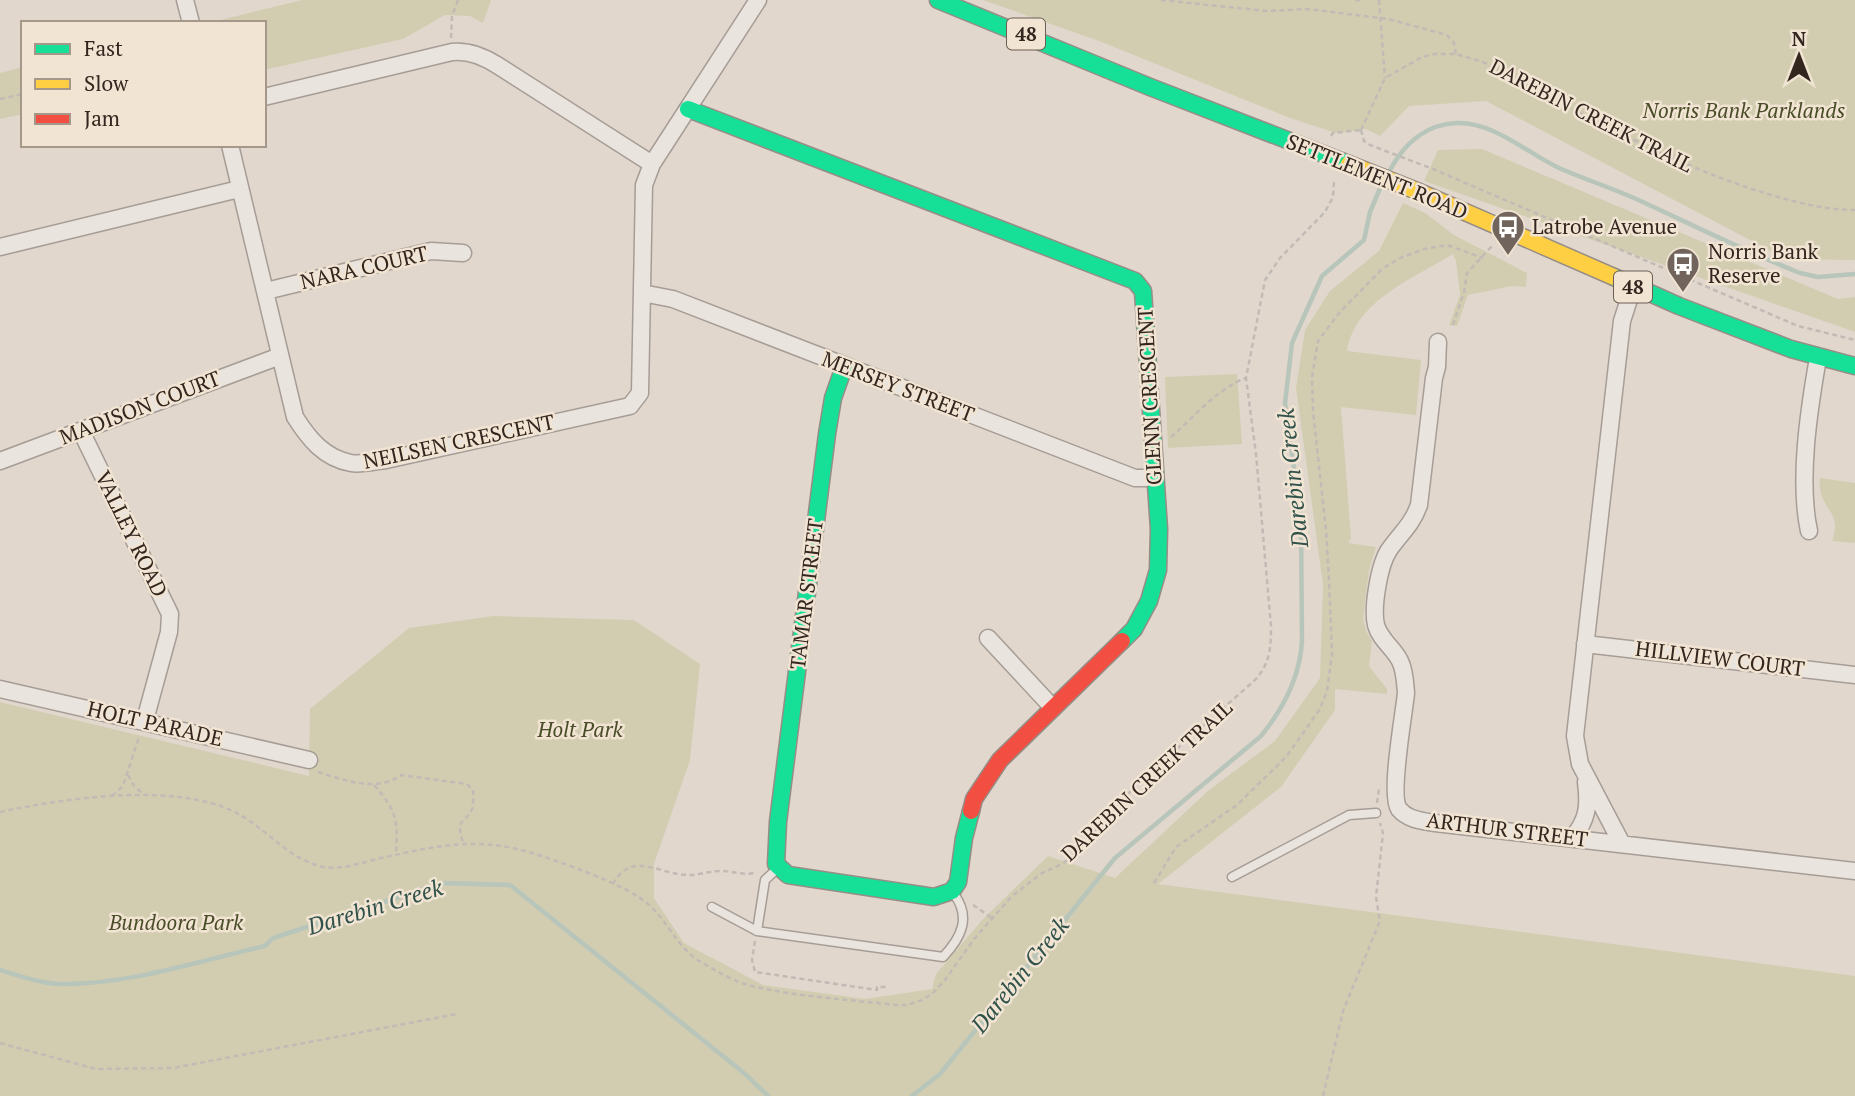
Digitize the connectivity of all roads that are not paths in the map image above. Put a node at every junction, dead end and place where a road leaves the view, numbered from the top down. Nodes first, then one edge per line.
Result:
1 (185, 0) edge
2 (758, 0) edge
3 (938, 0) edge
4 (190, 21) edge
5 (266, 97) edge
6 (688, 109) junction
7 (230, 147) edge
8 (652, 164) junction
9 (239, 189) junction
10 (0, 247) edge
11 (463, 253) dead end
12 (1633, 287) junction
13 (266, 291) junction
14 (642, 293) junction
15 (1438, 342) dead end
16 (280, 356) junction
17 (1818, 358) junction
18 (1855, 366) edge
19 (844, 367) junction
20 (81, 431) junction
21 (0, 461) edge
22 (1154, 478) junction
23 (1809, 531) dead end
24 (988, 638) dead end
25 (1585, 644) junction
26 (1855, 675) edge
27 (0, 689) edge
28 (1053, 708) junction
29 (145, 720) junction
30 (311, 765) road end
31 (1585, 776) junction
32 (1376, 813) road end
33 (1572, 838) junction
34 (1622, 844) junction
35 (778, 868) junction
36 (1855, 871) edge
37 (1232, 877) dead end
38 (952, 891) junction
39 (712, 907) dead end
40 (757, 931) junction

1 - 4 street
2 - 6 street, NEILSEN CRESCENT
3 - 12 street, SETTLEMENT ROAD / 48
5 - 8 street
6 - 8 street, NEILSEN CRESCENT
6 - 22 street, GLENN CRESCENT
7 - 9 street, NEILSEN CRESCENT
8 - 14 street, NEILSEN CRESCENT
9 - 10 street
9 - 13 street, NEILSEN CRESCENT
11 - 13 street, NARA COURT
12 - 17 street, SETTLEMENT ROAD / 48
12 - 25 street
13 - 16 street, NEILSEN CRESCENT
14 - 16 street, NEILSEN CRESCENT
14 - 19 street, MERSEY STREET
15 - 33 street, ARTHUR STREET
16 - 20 street, MADISON COURT
17 - 18 street, SETTLEMENT ROAD / 48
17 - 23 street
19 - 22 street, MERSEY STREET
19 - 35 street, TAMAR STREET
20 - 21 street, MADISON COURT
20 - 29 street, VALLEY ROAD
22 - 28 street, GLENN CRESCENT
24 - 28 street
25 - 26 street, HILLVIEW COURT
25 - 31 street
27 - 29 street, HOLT PARADE
28 - 38 street, GLENN CRESCENT
29 - 30 street, HOLT PARADE
31 - 33 street
31 - 34 street
32 - 37 lane
33 - 34 street, ARTHUR STREET
34 - 36 street, ARTHUR STREET
35 - 38 street
35 - 40 lane
38 - 40 lane
39 - 40 lane

